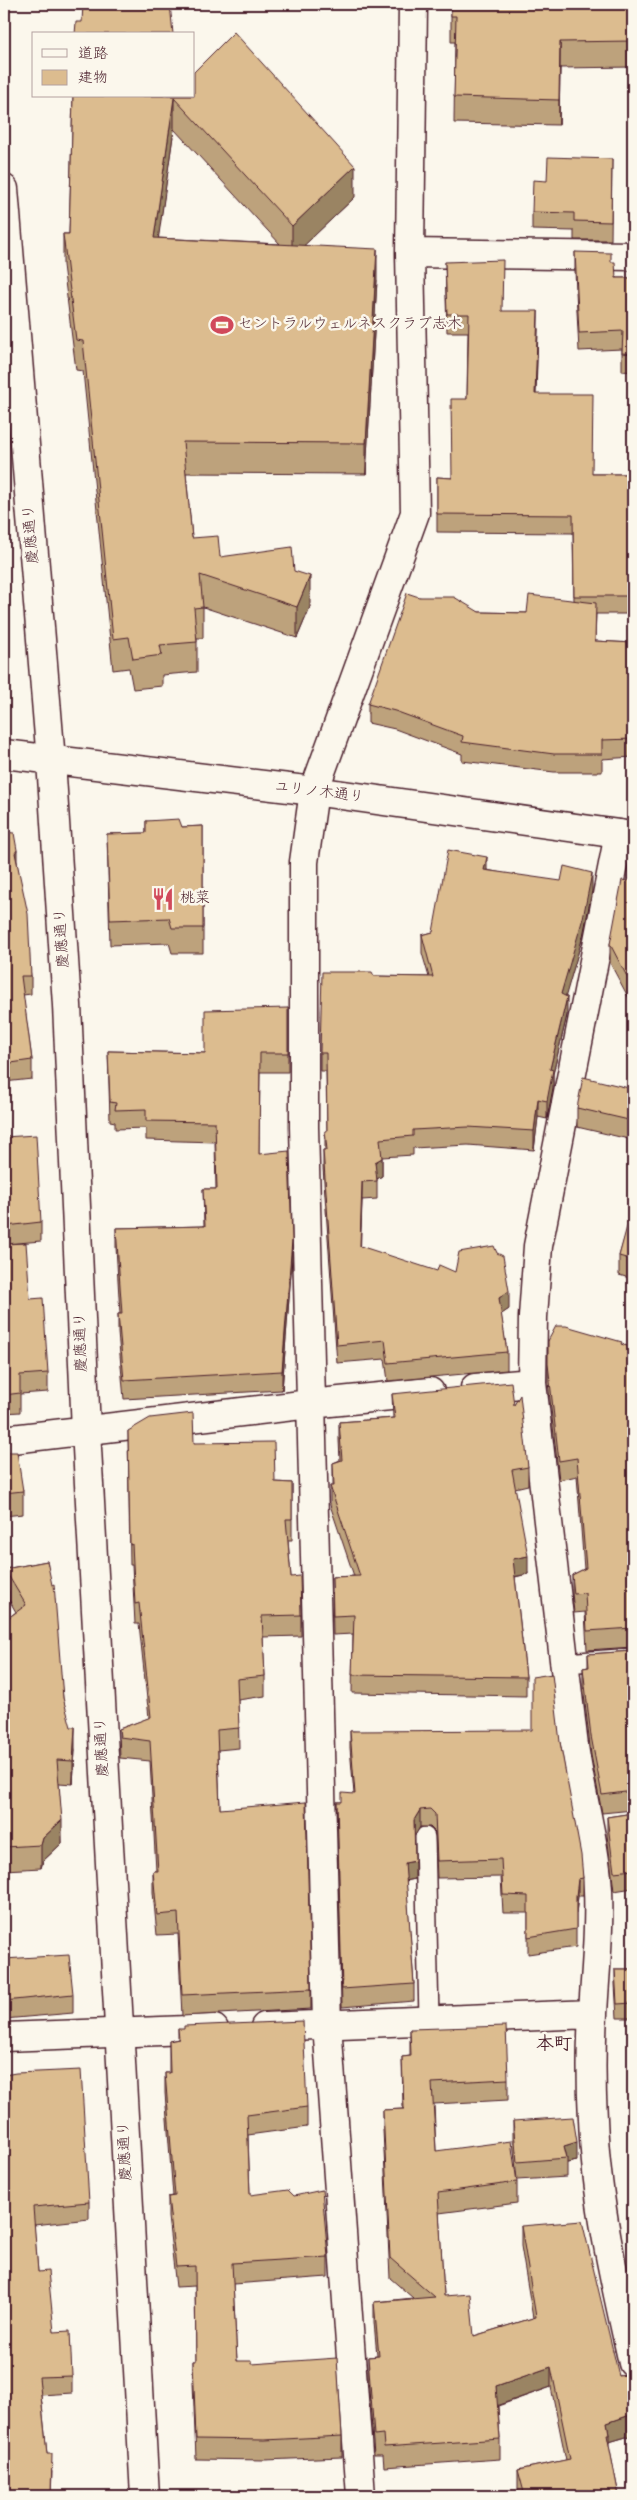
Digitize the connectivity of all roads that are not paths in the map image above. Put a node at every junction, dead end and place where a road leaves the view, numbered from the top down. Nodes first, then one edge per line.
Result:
1 (413, 4) edge
2 (4, 189) edge
3 (410, 253) junction
4 (633, 256) edge
5 (4, 754) edge
6 (51, 761) junction
7 (314, 791) junction
8 (626, 835) edge
9 (532, 1383) junction
10 (310, 1404) junction
11 (86, 1430) junction
12 (4, 1440) edge
13 (633, 1658) edge
14 (565, 1663) junction
15 (425, 1837) dead end
16 (593, 2014) junction
17 (429, 2019) junction
18 (327, 2024) junction
19 (119, 2034) junction
20 (4, 2037) edge
21 (633, 2364) edge
22 (145, 2496) edge
23 (361, 2496) edge

1 - 3 street
2 - 6 street, 慶應通り
3 - 4 street
3 - 7 street
5 - 6 street, ユリノ木通り
6 - 7 street, ユリノ木通り
6 - 11 street, 慶應通り
7 - 8 street, ユリノ木通り
7 - 10 street
8 - 9 street
9 - 10 street
9 - 14 street
10 - 11 street
10 - 18 street
11 - 12 street
11 - 19 street, 慶應通り
13 - 14 lane
14 - 16 street
15 - 17 lane
16 - 17 street
16 - 21 street
17 - 18 street
18 - 19 street
18 - 23 street
19 - 20 street
19 - 22 street, 慶應通り

